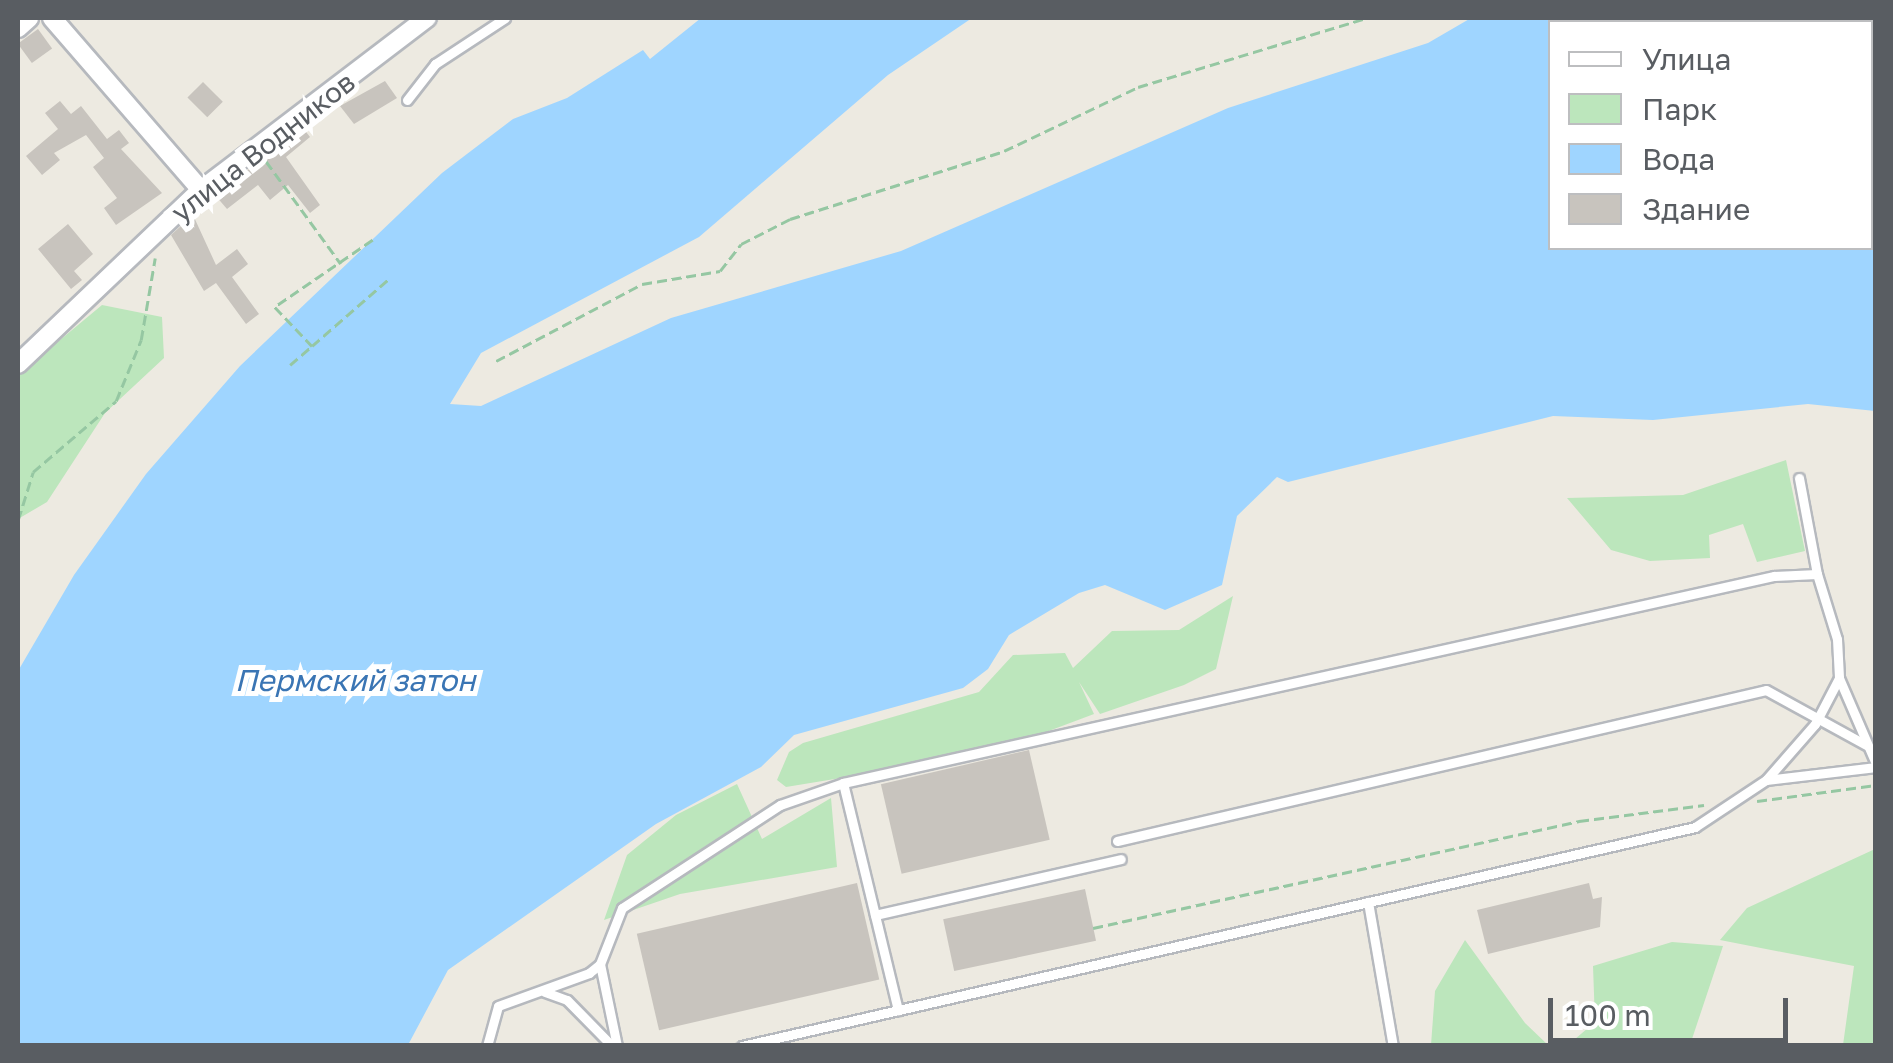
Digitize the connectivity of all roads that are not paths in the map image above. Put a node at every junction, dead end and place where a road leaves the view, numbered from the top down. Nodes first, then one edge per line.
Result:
1 (29, 18) edge
2 (52, 18) edge
3 (428, 18) edge
4 (505, 18) edge
5 (18, 28) edge
6 (407, 100) dead end
7 (200, 190) junction
8 (18, 364) edge
9 (1799, 478) dead end
10 (1817, 574) junction
11 (1839, 678) junction
12 (1818, 718) junction
13 (1866, 745) junction
14 (1876, 766) edge
15 (1766, 780) junction
16 (843, 783) junction
17 (1117, 841) dead end
18 (1121, 860) dead end
19 (1368, 902) junction
20 (875, 914) junction
21 (600, 964) junction
22 (545, 992) junction
23 (898, 1010) junction
24 (487, 1046) edge
25 (614, 1046) edge
26 (742, 1046) edge
27 (1392, 1046) edge

1 - 5 street
2 - 7 street
3 - 7 street, улица Водников
4 - 6 lane
7 - 8 street, улица Водников
9 - 10 lane
10 - 11 lane
10 - 16 lane
11 - 12 lane
11 - 13 lane
12 - 13 lane
12 - 15 lane
12 - 17 lane
13 - 14 lane
14 - 15 lane
15 - 19 lane
16 - 20 lane
16 - 21 lane
18 - 20 lane
19 - 23 lane
19 - 27 lane
20 - 23 lane
21 - 22 lane
21 - 25 lane
22 - 24 lane
22 - 25 lane
23 - 26 lane

